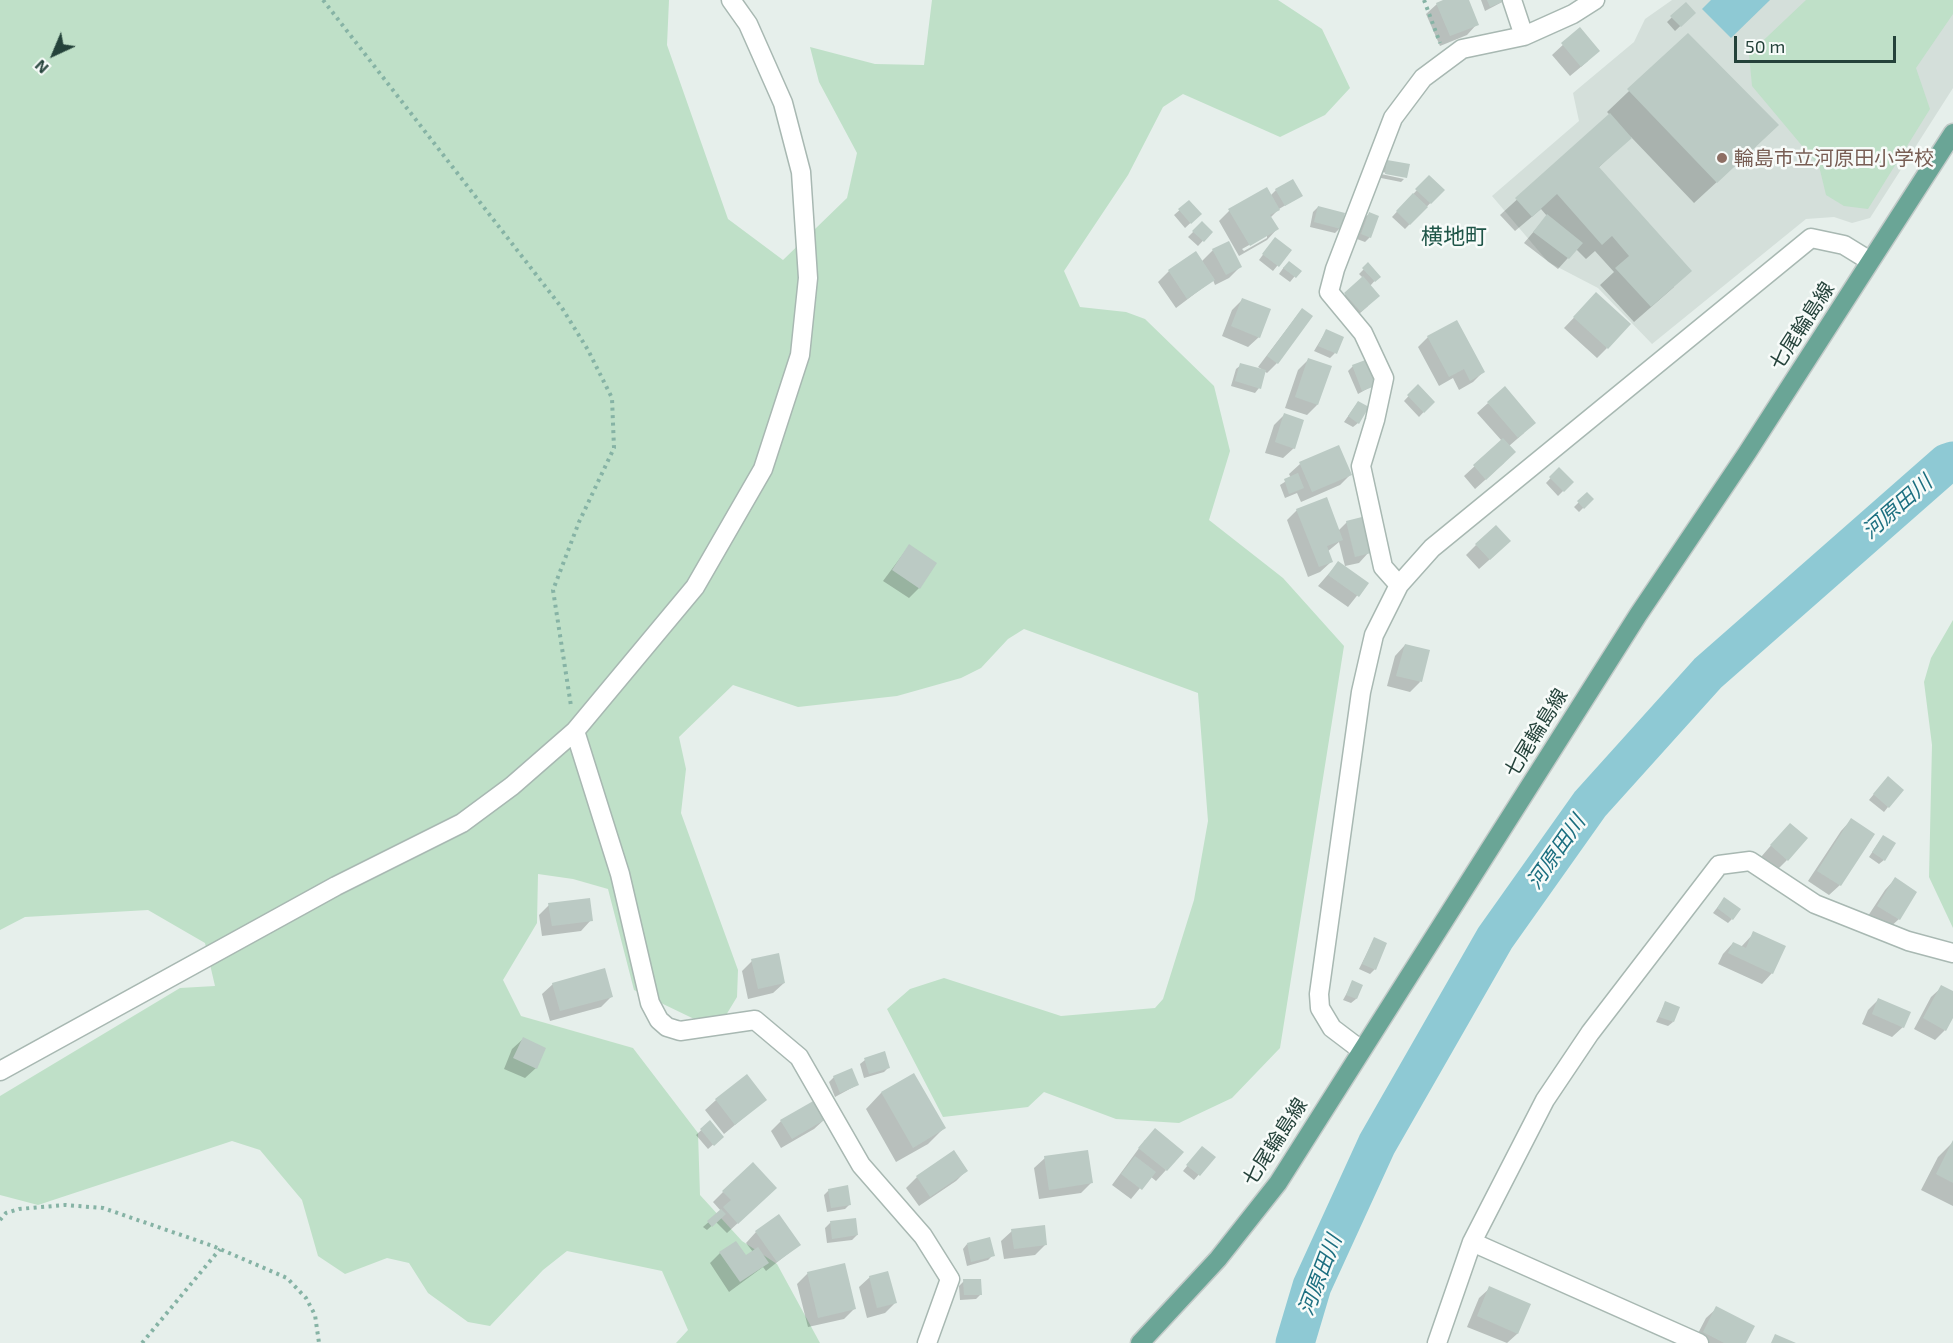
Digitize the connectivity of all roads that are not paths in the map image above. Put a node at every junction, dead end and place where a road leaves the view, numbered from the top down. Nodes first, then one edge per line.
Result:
1 (731, 0) edge
2 (1512, 0) edge
3 (1595, 0) edge
4 (1524, 36) junction
5 (1953, 133) edge
6 (1870, 261) junction
7 (1399, 585) junction
8 (575, 731) junction
9 (1953, 953) edge
10 (1361, 1050) junction
11 (0, 1071) edge
12 (1472, 1242) junction
13 (927, 1343) edge
14 (1140, 1343) edge
15 (1437, 1343) edge
16 (1699, 1343) edge

1 - 8 street
2 - 4 street
3 - 4 street
4 - 7 street
5 - 6 main road, 七尾輪島線
6 - 7 street
6 - 10 main road, 七尾輪島線
7 - 10 street
8 - 11 street
8 - 13 street
9 - 12 street
10 - 14 main road, 七尾輪島線
12 - 15 street
12 - 16 street

